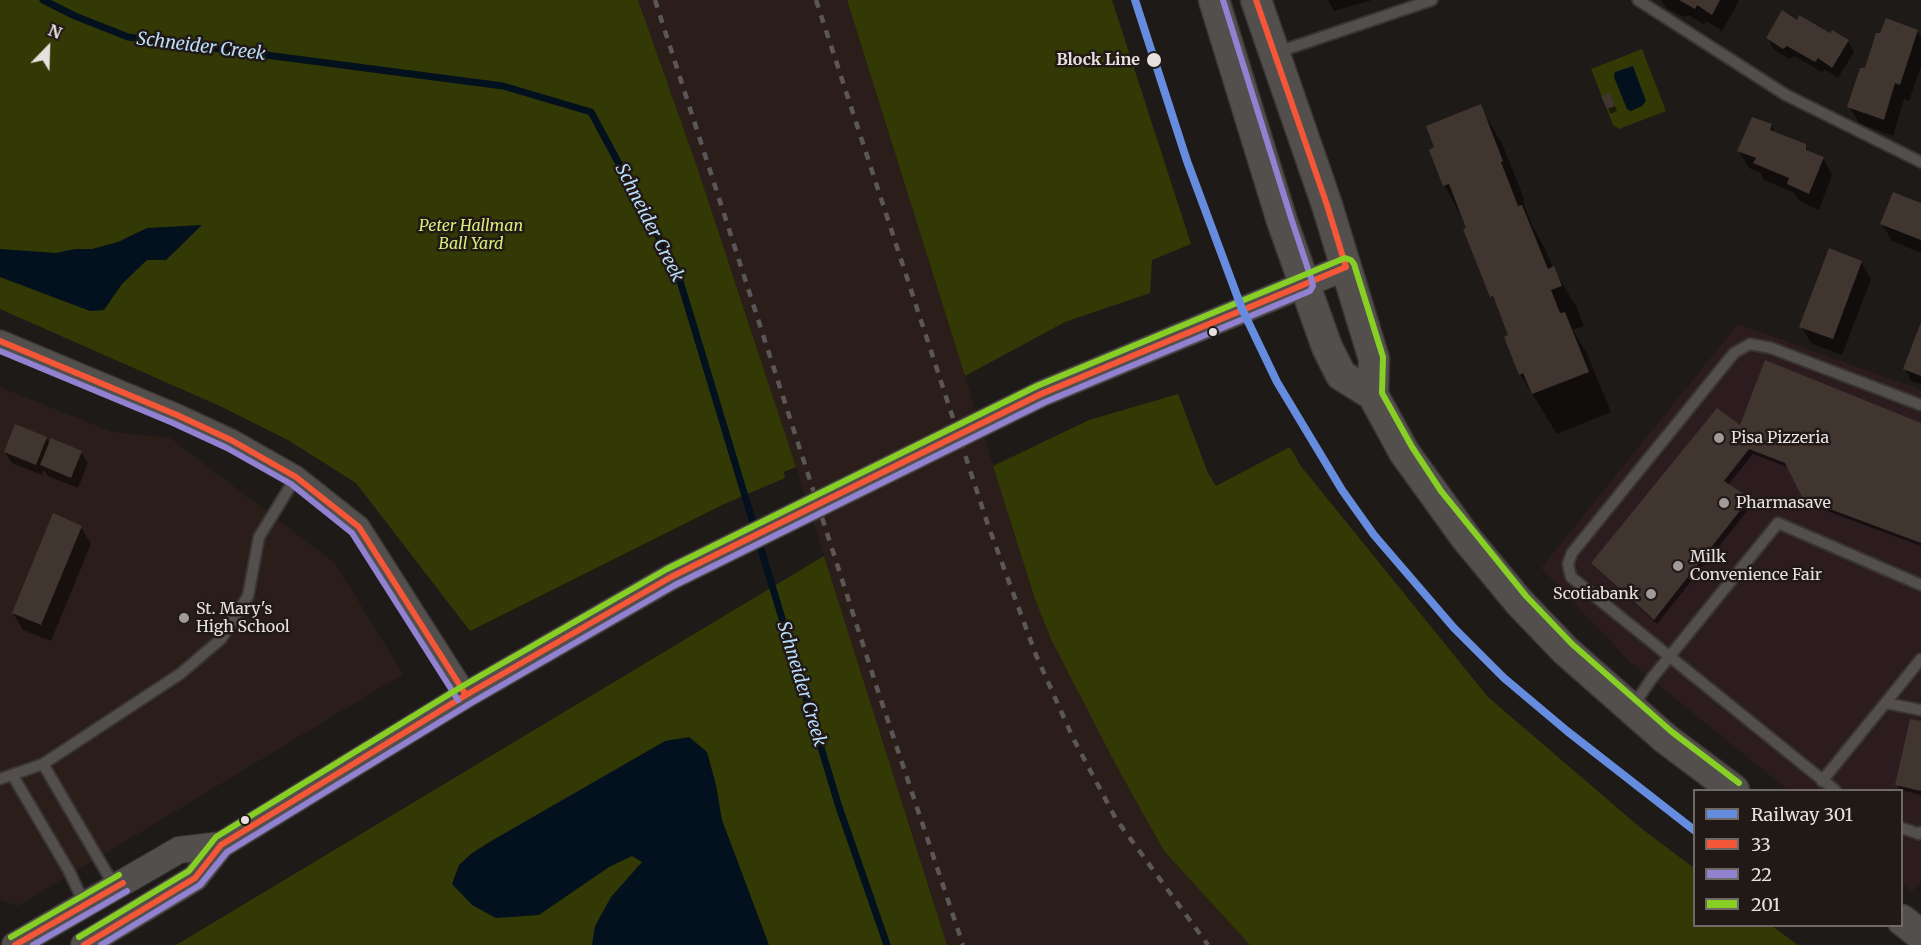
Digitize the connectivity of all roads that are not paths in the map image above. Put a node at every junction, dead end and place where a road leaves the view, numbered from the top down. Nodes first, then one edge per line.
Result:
1 (1214, 0) edge
2 (1256, 0) edge
3 (1432, 0) edge
4 (1638, 0) edge
5 (1275, 53) junction
6 (1921, 162) edge
7 (1346, 267) junction
8 (1304, 284) junction
9 (0, 341) edge
10 (1373, 395) junction
11 (1921, 405) edge
12 (296, 477) junction
13 (1921, 585) edge
14 (1669, 657) junction
15 (1921, 659) edge
16 (466, 695) junction
17 (1885, 703) junction
18 (1631, 709) junction
19 (1921, 710) edge
20 (44, 764) junction
21 (13, 776) junction
22 (0, 779) edge
23 (1822, 781) junction
24 (1733, 789) edge
25 (1834, 789) edge
26 (1903, 828) edge
27 (1921, 832) edge
28 (221, 845) junction
29 (115, 887) junction
30 (84, 905) junction
31 (1903, 921) edge
32 (1921, 935) edge
33 (15, 945) edge
34 (84, 945) edge

1 - 8 main road
2 - 5 main road
3 - 5 lane
4 - 6 lane
5 - 7 main road
7 - 8 street
7 - 10 main road
8 - 10 main road
8 - 16 street, bridge
9 - 12 street
10 - 18 main road
11 - 14 lane
12 - 16 street
12 - 20 lane
13 - 14 lane
14 - 18 lane
14 - 23 lane
15 - 17 lane
16 - 28 street
17 - 19 lane
17 - 23 lane
18 - 24 main road
20 - 21 lane
20 - 29 lane
21 - 22 lane
21 - 30 lane
23 - 25 lane
26 - 27 lane
28 - 29 street
28 - 34 street
29 - 30 street
30 - 33 street
31 - 32 main road

